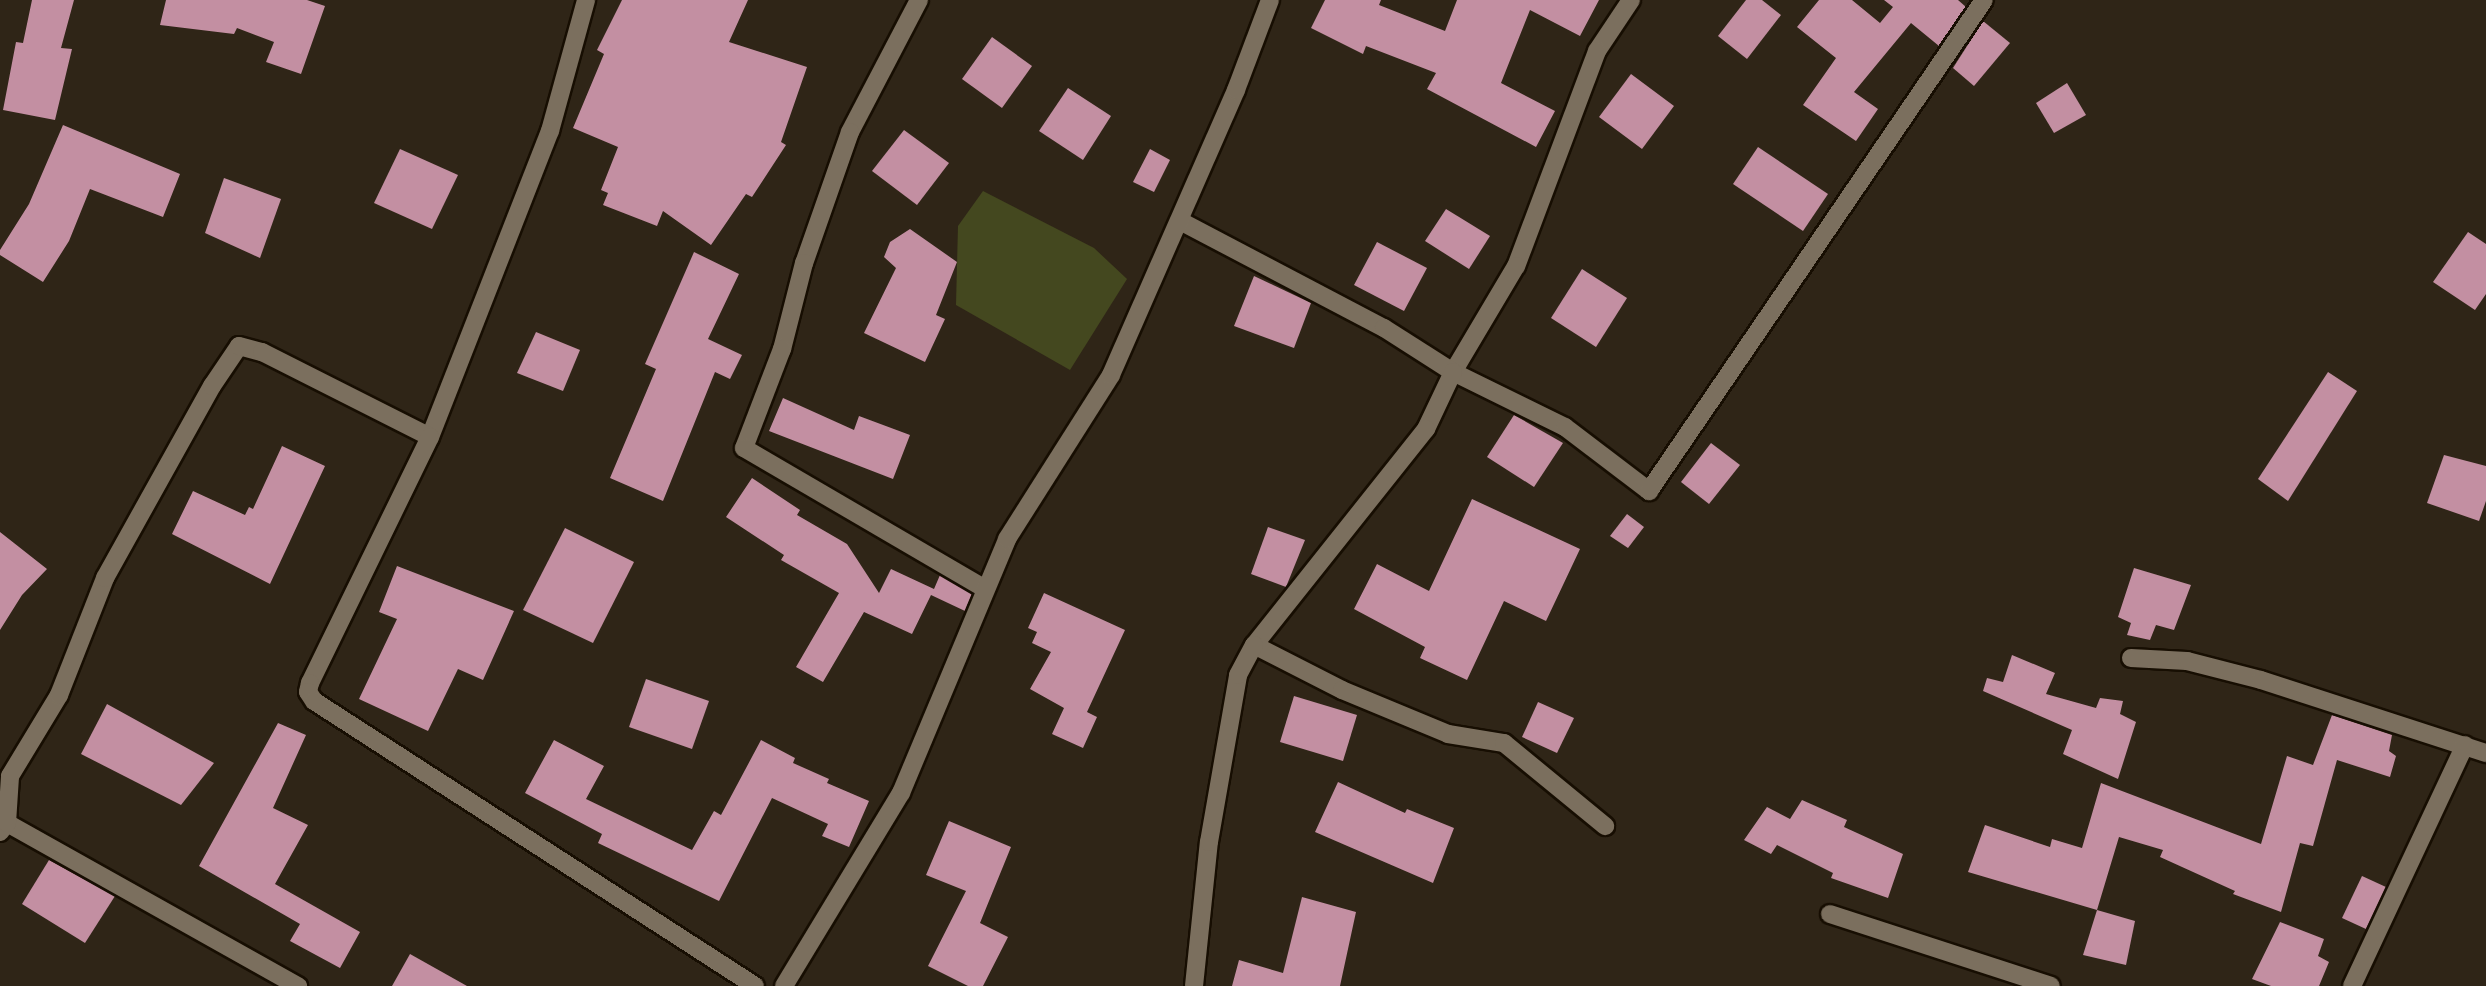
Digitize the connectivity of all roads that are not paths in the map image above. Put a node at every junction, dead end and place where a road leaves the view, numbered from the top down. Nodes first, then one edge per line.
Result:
1 (586, 0) edge
2 (919, 0) edge
3 (1270, 0) edge
4 (1631, 0) edge
5 (1984, 0) edge
6 (1180, 221) junction
7 (1453, 372) junction
8 (430, 437) junction
9 (984, 589) junction
10 (1254, 645) junction
11 (2131, 658) dead end
12 (2465, 745) junction
13 (2486, 753) edge
14 (5, 776) edge
15 (1605, 826) dead end
16 (3, 827) edge
17 (1830, 914) dead end
18 (298, 986) edge
19 (755, 986) edge
20 (784, 986) edge
21 (1194, 986) edge
22 (2051, 986) edge
23 (2352, 986) edge

1 - 8 street
2 - 9 street
3 - 6 street
4 - 7 street
5 - 7 street
6 - 7 street
6 - 9 street
7 - 10 street
8 - 14 street
8 - 19 street
9 - 20 street
10 - 15 street
10 - 21 street
11 - 12 street
12 - 13 street
12 - 23 street
14 - 16 street
16 - 18 street
17 - 22 street

